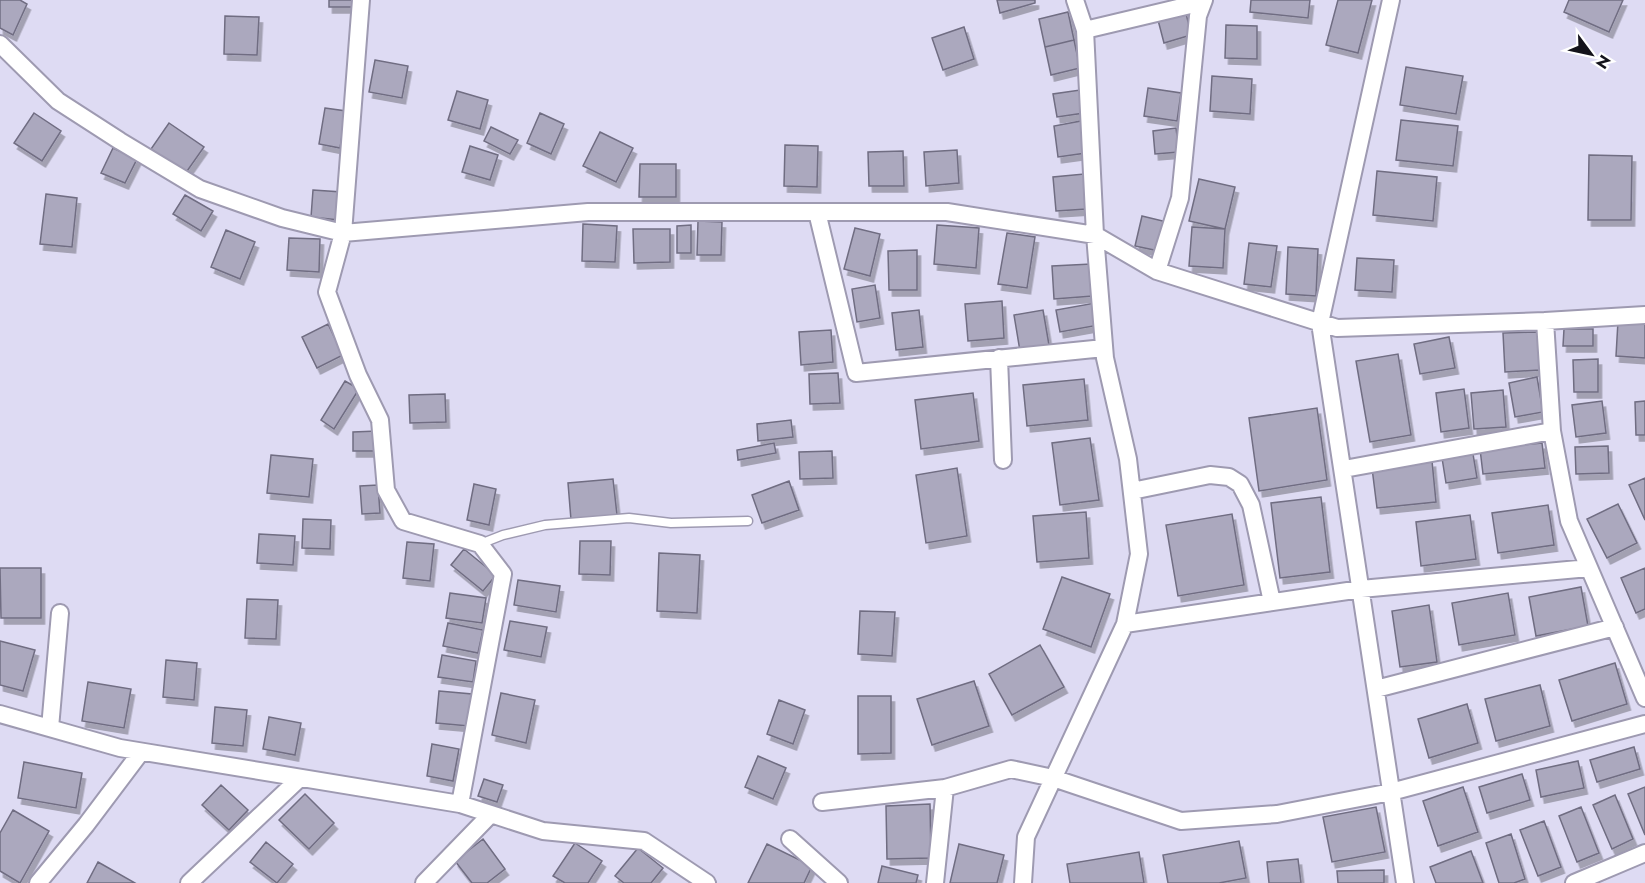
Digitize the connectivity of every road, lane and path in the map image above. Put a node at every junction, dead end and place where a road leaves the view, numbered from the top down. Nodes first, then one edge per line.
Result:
1 (361, 0) edge
2 (1075, 0) edge
3 (1391, 0) edge
4 (1204, 1) edge
5 (1085, 30) junction
6 (0, 44) edge
7 (817, 212) junction
8 (343, 233) junction
9 (1095, 235) junction
10 (1157, 271) junction
11 (1645, 315) edge
12 (1545, 321) junction
13 (1320, 323) junction
14 (1104, 348) junction
15 (999, 358) junction
16 (1552, 431) junction
17 (1003, 460) dead end
18 (1344, 469) junction
19 (1132, 491) junction
20 (748, 521) dead end
21 (480, 544) junction
22 (1589, 568) junction
23 (1360, 589) junction
24 (1272, 602) junction
25 (60, 613) dead end
26 (1125, 624) junction
27 (1615, 627) junction
28 (1376, 689) junction
29 (1645, 698) edge
30 (0, 714) edge
31 (1645, 724) edge
32 (50, 728) junction
33 (141, 752) junction
34 (300, 778) junction
35 (1053, 778) junction
36 (945, 788) junction
37 (1391, 792) junction
38 (822, 802) dead end
39 (460, 804) junction
40 (491, 814) junction
41 (790, 839) dead end
42 (1645, 853) edge
43 (702, 882) edge
44 (38, 883) edge
45 (189, 883) edge
46 (424, 883) edge
47 (839, 883) edge
48 (934, 883) edge
49 (1023, 883) edge
50 (1405, 883) edge
51 (1574, 883) edge

1 - 8 street
2 - 5 street
3 - 13 street
4 - 5 street
4 - 10 street
5 - 9 street
6 - 8 street
7 - 8 street
7 - 9 street
7 - 15 street
8 - 21 street
9 - 10 street
9 - 14 street
10 - 13 street
11 - 12 street
12 - 13 street
12 - 16 street
13 - 18 street
14 - 15 street
14 - 19 street
15 - 17 street
16 - 18 street
16 - 22 street
18 - 23 street
19 - 24 street
19 - 26 street
20 - 21 lane
21 - 39 street
22 - 23 street
22 - 27 street
23 - 24 street
23 - 28 street
24 - 26 street
25 - 32 street
26 - 35 street
27 - 28 street
27 - 29 street
28 - 37 street
30 - 32 street
31 - 37 street
32 - 33 street
33 - 34 street
33 - 44 street
34 - 39 street
34 - 45 street
35 - 36 street
35 - 37 street
35 - 49 street
36 - 38 street
36 - 48 street
37 - 50 street
39 - 40 street
40 - 43 street
40 - 46 street
41 - 47 street
42 - 51 street

